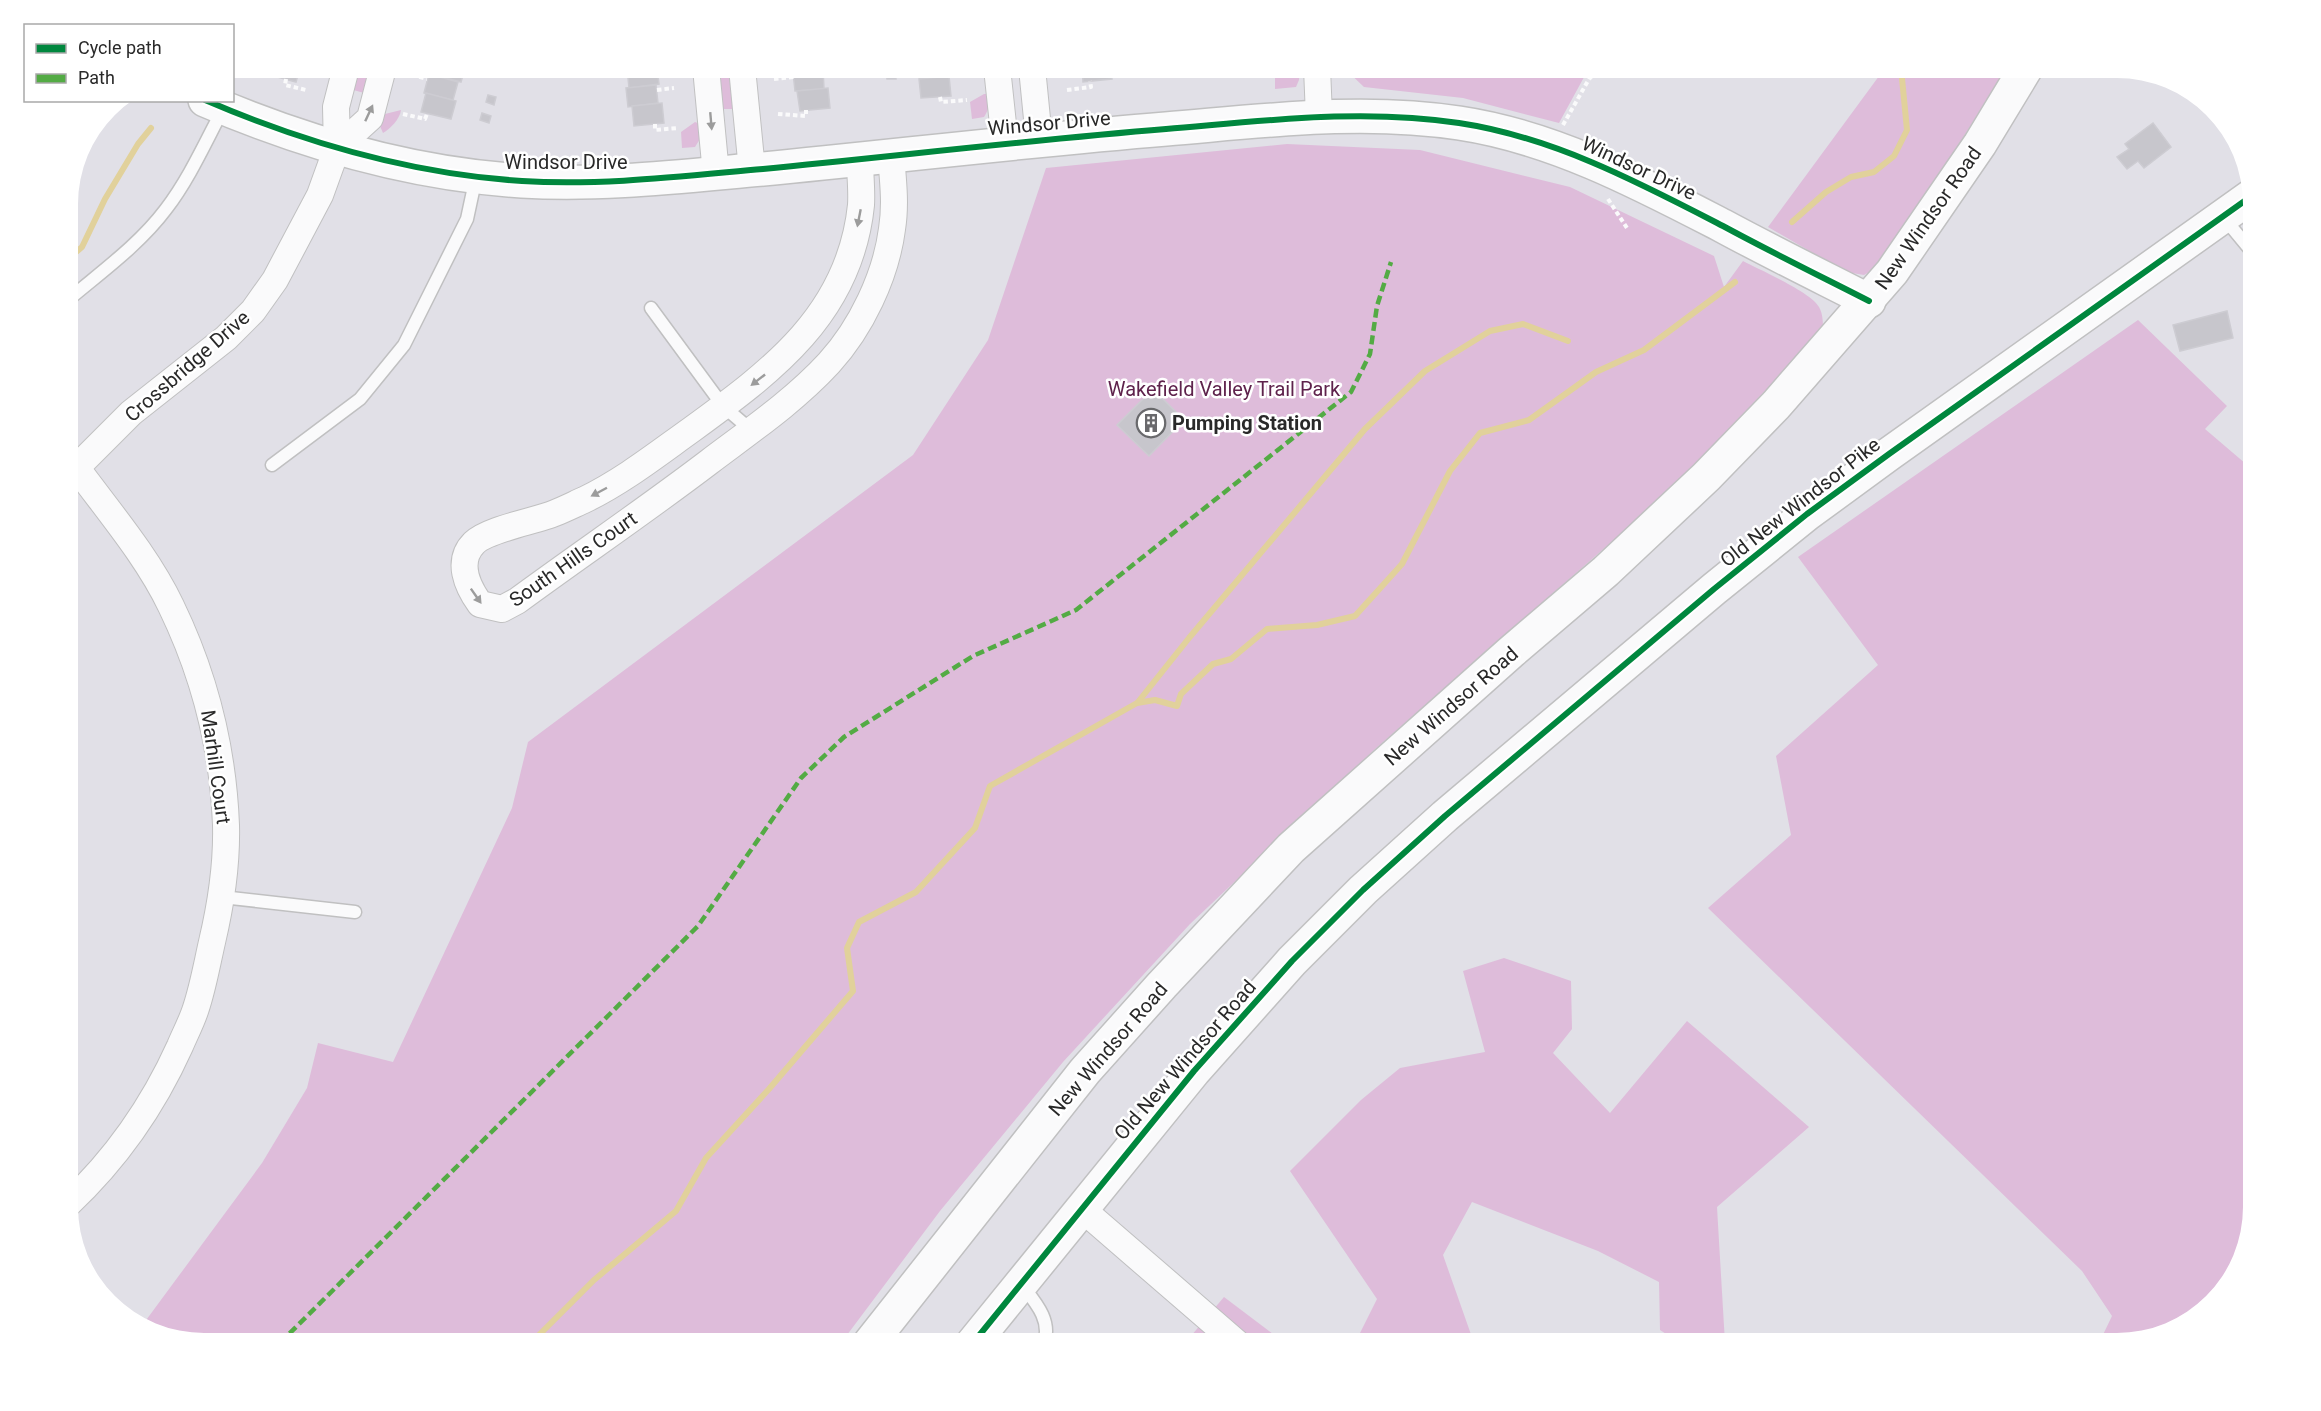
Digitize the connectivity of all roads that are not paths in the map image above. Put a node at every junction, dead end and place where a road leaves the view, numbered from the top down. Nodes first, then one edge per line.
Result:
1 (343, 78) edge
2 (380, 78) edge
3 (707, 78) edge
4 (743, 78) edge
5 (998, 78) edge
6 (1033, 78) edge
7 (1317, 78) edge
8 (2020, 78) edge
9 (214, 104) edge
10 (1319, 116) junction
11 (1039, 139) junction
12 (1005, 143) junction
13 (337, 148) junction
14 (875, 158) junction
15 (752, 170) junction
16 (716, 174) junction
17 (476, 176) junction
18 (2243, 202) edge
19 (2223, 217) junction
20 (2243, 241) edge
21 (78, 291) edge
22 (1869, 301) junction
23 (651, 308) dead end
24 (723, 406) junction
25 (751, 430) junction
26 (272, 465) dead end
27 (78, 466) edge
28 (78, 479) edge
29 (1417, 841) joint
30 (222, 897) junction
31 (355, 912) dead end
32 (78, 1195) edge
33 (1082, 1209) junction
34 (1021, 1284) junction
35 (879, 1333) edge
36 (982, 1333) edge
37 (1045, 1333) edge
38 (1224, 1333) edge

1 - 13 street
13 -> 2 street
3 -> 16 street
4 - 15 street
5 - 12 street
6 - 11 street
7 - 10 street
8 - 22 street, New Windsor Road
9 - 13 street, Windsor Drive
9 - 21 lane
10 - 11 street, Windsor Drive
10 - 22 street, Windsor Drive
11 - 12 street, Windsor Drive
12 - 14 street, Windsor Drive
13 - 17 street, Windsor Drive
13 - 27 street, Crossbridge Drive
14 - 15 street, Windsor Drive
14 -> 24 street, South Hills Court
14 - 25 street, South Hills Court
15 - 16 street, Windsor Drive
16 - 17 street, Windsor Drive
17 - 26 lane
18 - 19 street, Old New Windsor Pike
19 - 20 lane
19 - 29 street, Old New Windsor Pike
22 - 35 street, New Windsor Road
23 - 24 lane
24 - 25 lane
24 -> 25 street, South Hills Court
28 - 30 street, Marhill Court
29 - 33 street, Old New Windsor Road
30 - 31 lane
30 - 32 street, Marhill Court
33 - 34 street, Old New Windsor Road
33 - 38 street
34 - 36 street, Old New Windsor Road
34 - 37 lane

